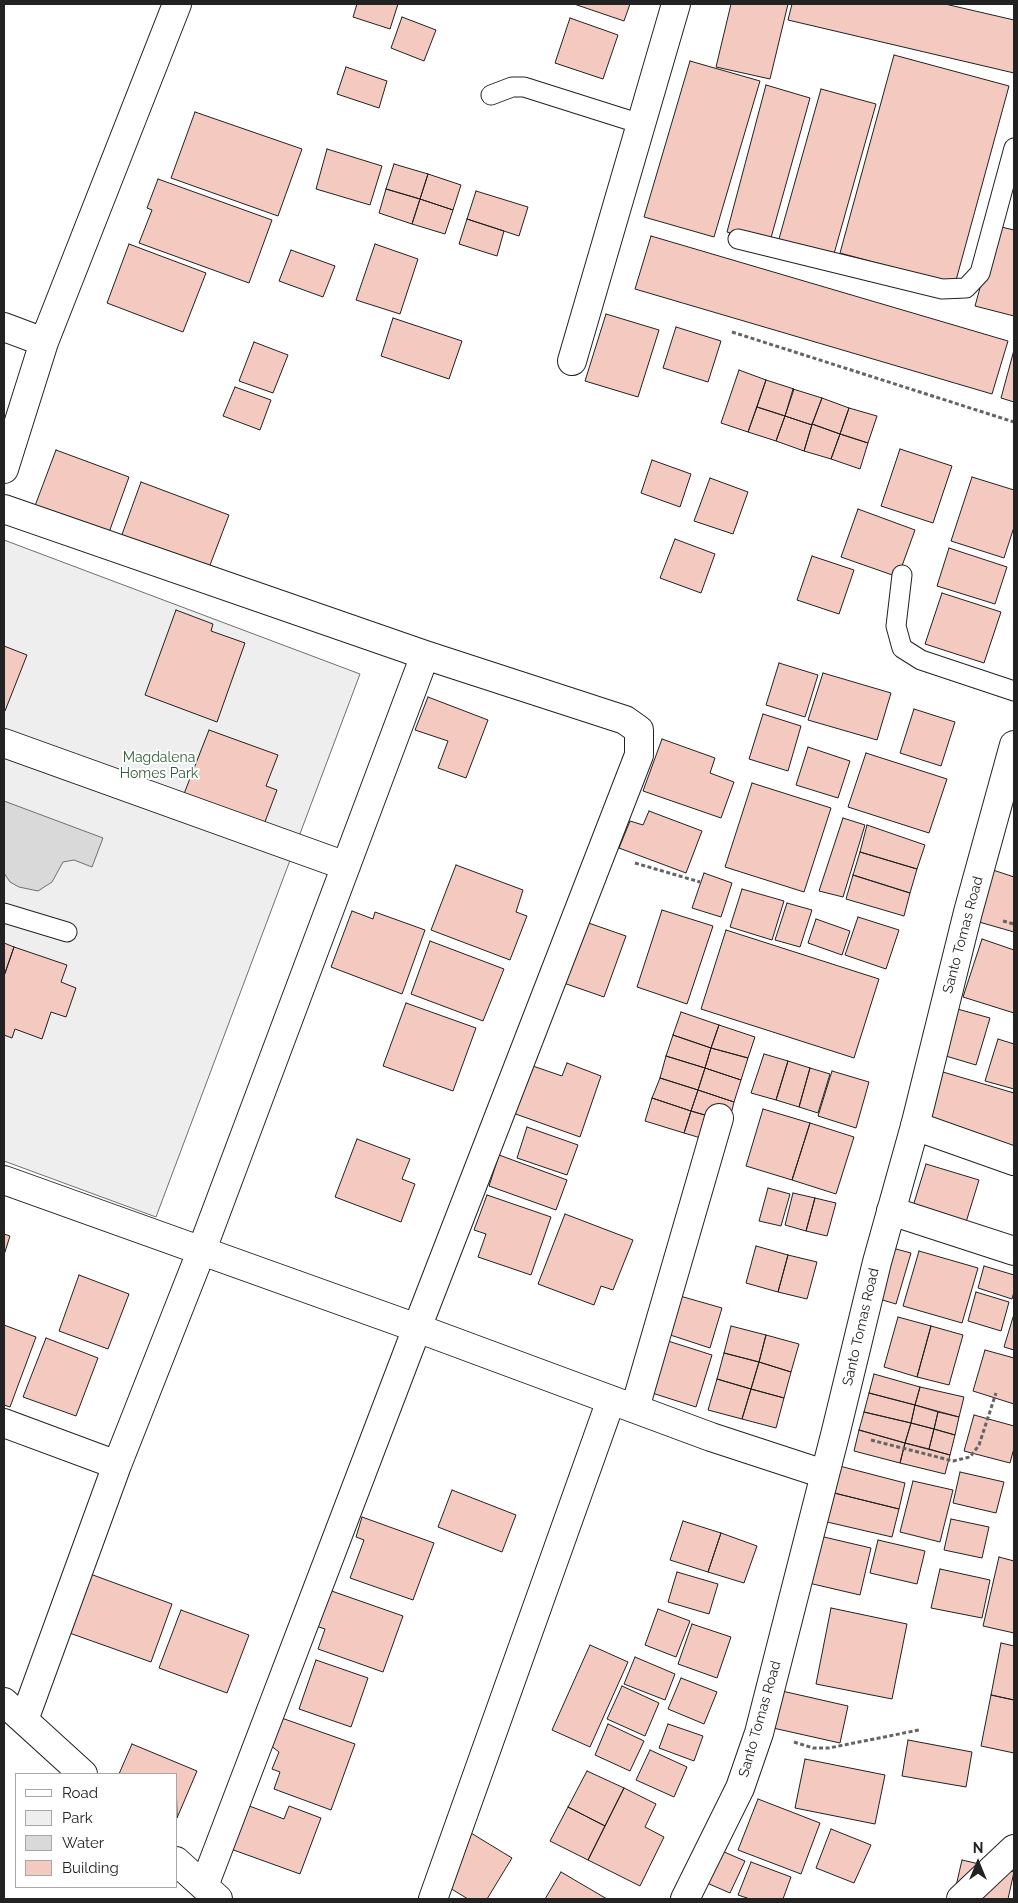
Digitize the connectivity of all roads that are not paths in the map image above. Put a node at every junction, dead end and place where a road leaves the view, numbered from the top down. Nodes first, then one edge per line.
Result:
1 (177, 4) edge
2 (676, 4) edge
3 (491, 95) dead end
4 (641, 124) junction
5 (1014, 148) edge
6 (1008, 197) edge
7 (738, 239) dead end
8 (4, 327) edge
9 (44, 342) junction
10 (572, 361) dead end
11 (4, 469) edge
12 (4, 509) edge
13 (902, 575) dead end
14 (425, 655) junction
15 (1014, 691) edge
16 (4, 743) edge
17 (1012, 759) edge
18 (346, 866) junction
19 (4, 913) edge
20 (67, 932) dead end
21 (719, 1118) dead end
22 (915, 1126) junction
23 (1014, 1161) edge
24 (4, 1180) edge
25 (891, 1211) junction
26 (201, 1252) junction
27 (1014, 1252) edge
28 (416, 1328) junction
29 (623, 1404) junction
30 (4, 1423) edge
31 (117, 1465) junction
32 (824, 1474) junction
33 (4, 1702) edge
34 (24, 1720) junction
35 (82, 1773) edge
36 (1014, 1849) edge
37 (178, 1863) edge
38 (211, 1893) edge
39 (433, 1899) edge
40 (685, 1899) edge
41 (961, 1899) edge

1 - 9 street
2 - 4 street
3 - 4 lane
4 - 10 street
5 - 6 lane
6 - 7 lane
8 - 9 street
9 - 11 street
12 - 14 street
13 - 15 lane
14 - 18 street
14 - 28 street
16 - 18 street
17 - 22 street, Santo Tomas Road
18 - 26 street
19 - 20 lane
21 - 29 street
22 - 23 street
22 - 25 street, Santo Tomas Road
24 - 26 street
25 - 27 street
25 - 32 street, Santo Tomas Road
26 - 28 street
26 - 31 street
28 - 29 street
28 - 38 street
29 - 32 street
29 - 39 street
30 - 31 street
31 - 34 street
32 - 40 street, Santo Tomas Road
33 - 34 street
34 - 35 street
36 - 41 street
37 - 38 street

